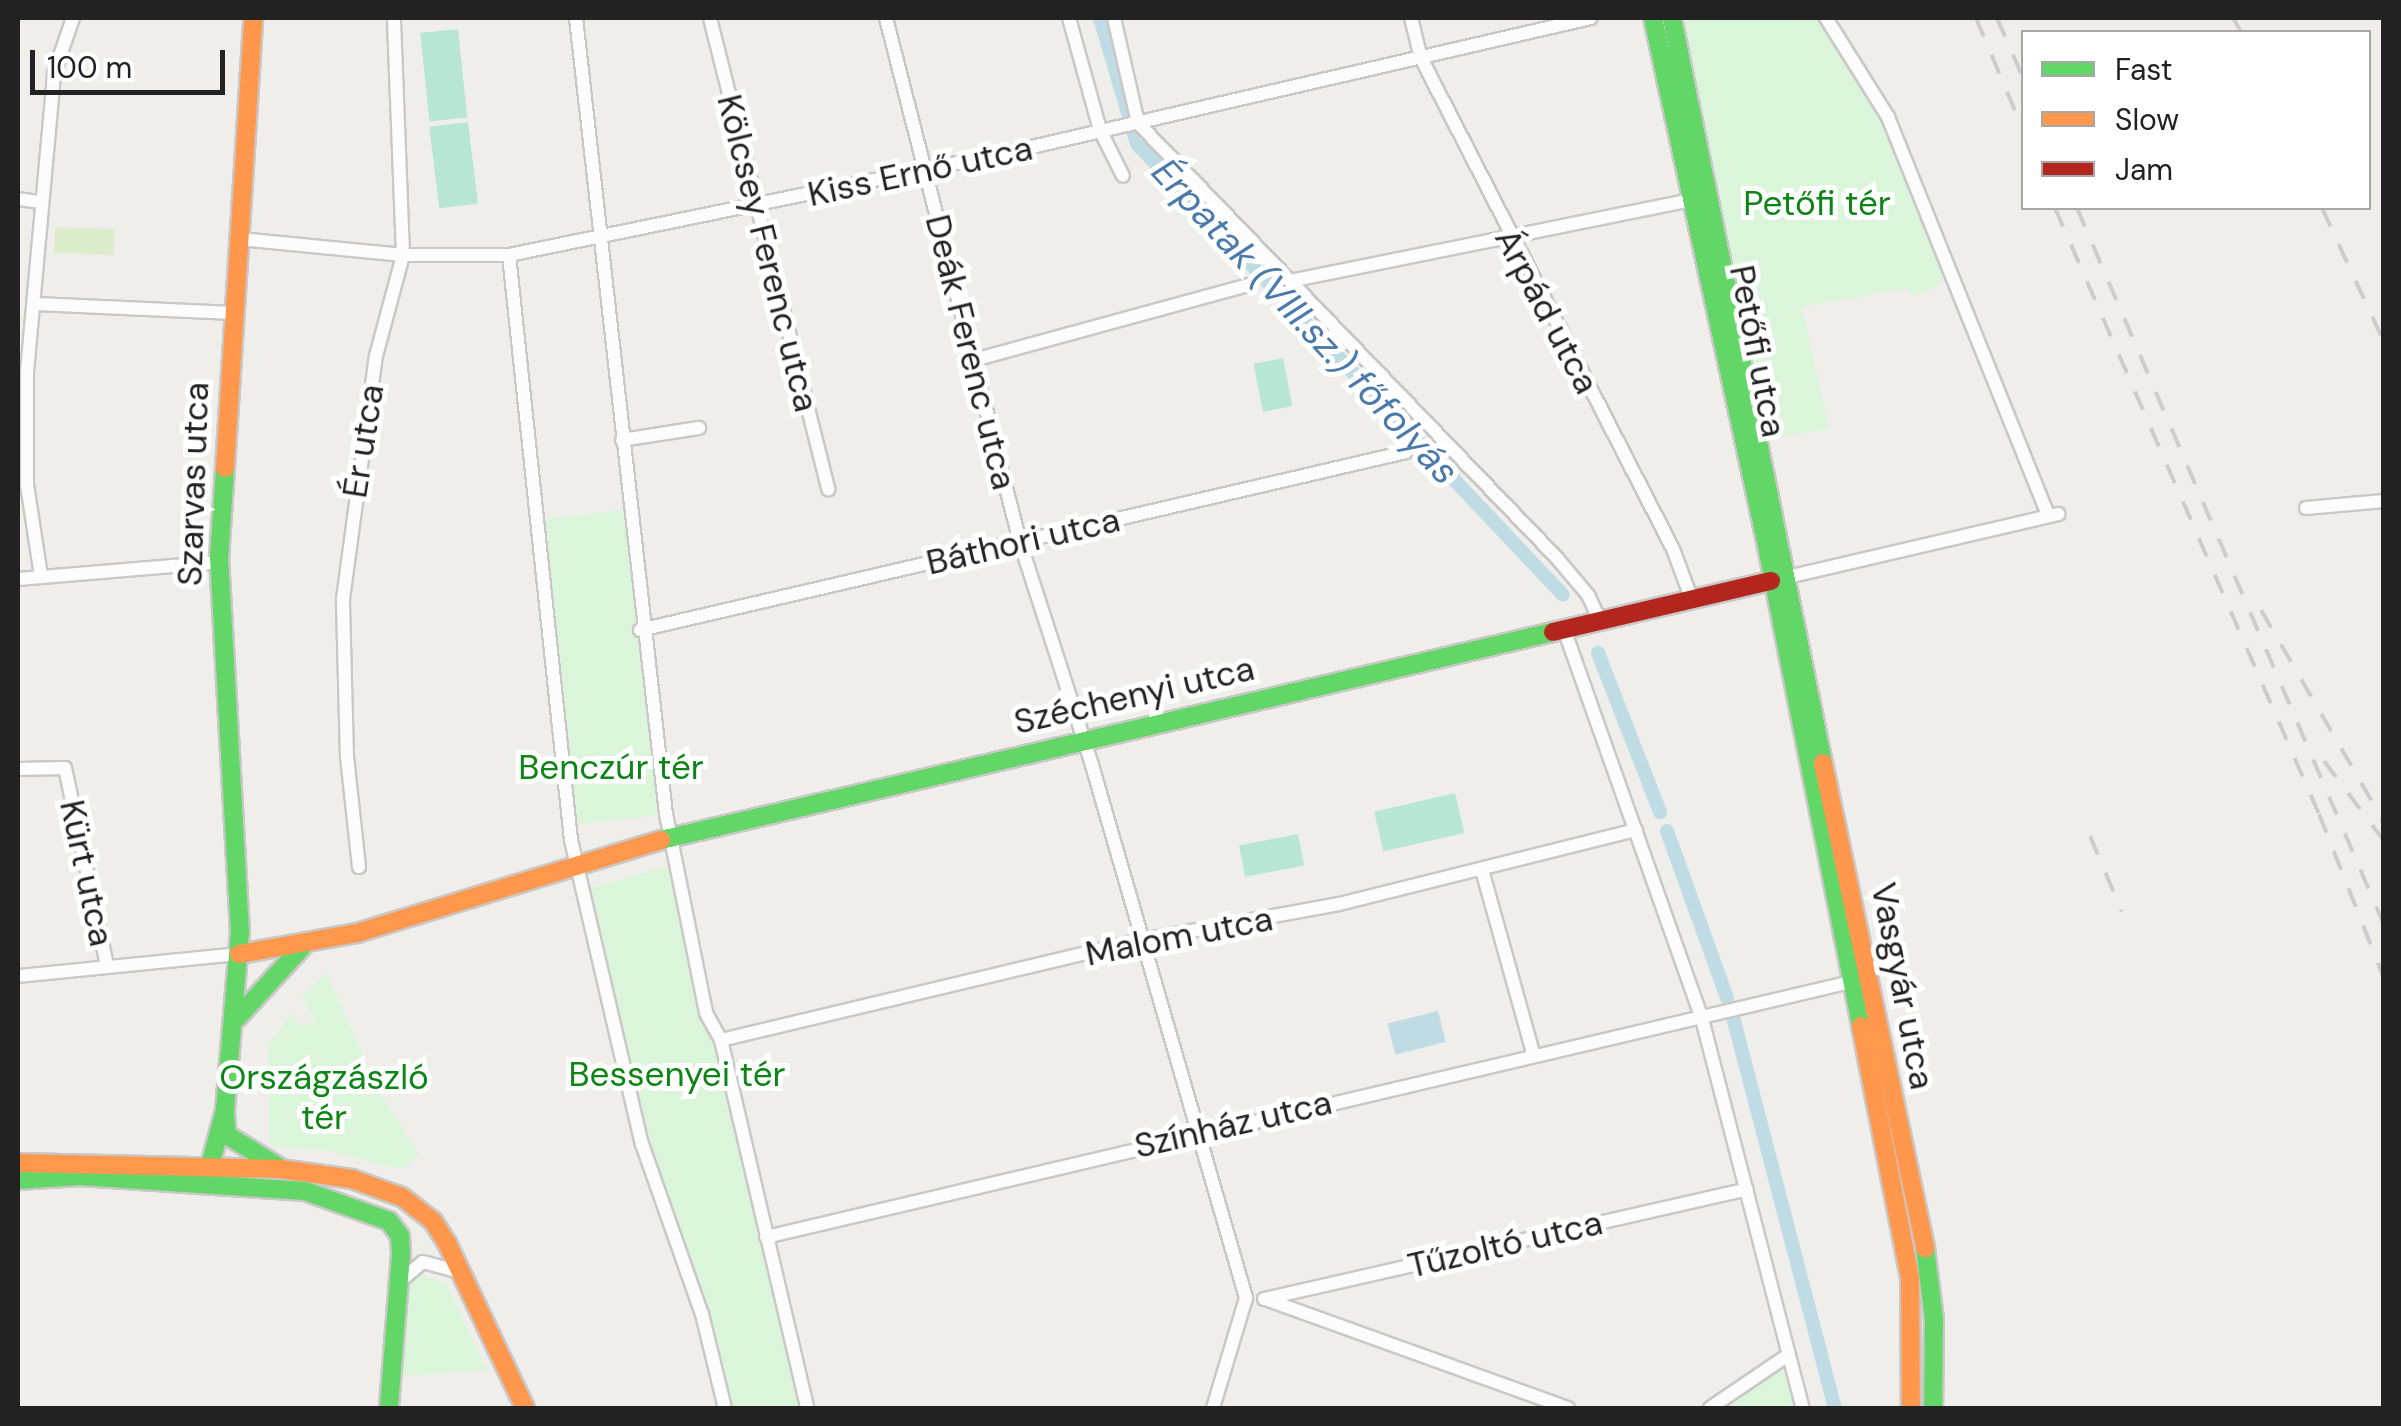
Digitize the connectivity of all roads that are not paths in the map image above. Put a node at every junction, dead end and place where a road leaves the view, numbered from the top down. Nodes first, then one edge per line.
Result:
1 (74, 18) edge
2 (253, 18) edge
3 (394, 18) edge
4 (576, 18) edge
5 (710, 18) edge
6 (886, 18) edge
7 (1068, 18) edge
8 (1114, 18) edge
9 (1411, 18) edge
10 (1591, 18) edge
11 (1653, 18) edge
12 (1672, 18) edge
13 (1826, 18) edge
14 (1420, 58) junction
15 (1135, 123) junction
16 (1106, 128) junction
17 (924, 170) junction
18 (1123, 176) dead end
19 (1695, 198) junction
20 (18, 199) edge
21 (40, 202) junction
22 (755, 207) junction
23 (1505, 232) junction
24 (603, 234) junction
25 (240, 239) junction
26 (403, 254) junction
27 (509, 255) junction
28 (1290, 280) junction
29 (1249, 285) dead end
30 (37, 304) junction
31 (233, 313) junction
32 (974, 360) junction
33 (699, 428) dead end
34 (622, 440) junction
35 (1406, 452) dead end
36 (828, 489) dead end
37 (2384, 500) edge
38 (2306, 508) dead end
39 (1020, 542) junction
40 (220, 562) junction
41 (41, 576) junction
42 (18, 579) edge
43 (1779, 579) junction
44 (1692, 600) junction
45 (1600, 622) junction
46 (1564, 628) junction
47 (640, 630) junction
48 (1082, 741) junction
49 (18, 769) edge
50 (1636, 830) junction
51 (670, 837) junction
52 (358, 867) dead end
53 (577, 868) junction
54 (1482, 870) junction
55 (1141, 940) junction
56 (302, 947) junction
57 (240, 954) junction
58 (107, 966) junction
59 (18, 976) edge
60 (1860, 980) junction
61 (1701, 1015) junction
62 (237, 1018) junction
63 (721, 1040) junction
64 (1534, 1053) junction
65 (225, 1110) junction
66 (1197, 1132) junction
67 (18, 1163) edge
68 (280, 1169) junction
69 (207, 1175) junction
70 (18, 1180) edge
71 (1747, 1190) junction
72 (766, 1237) junction
73 (464, 1273) junction
74 (398, 1282) junction
75 (1246, 1298) junction
76 (1264, 1299) junction
77 (1788, 1355) junction
78 (388, 1408) edge
79 (526, 1408) edge
80 (725, 1408) edge
81 (808, 1408) edge
82 (1212, 1408) edge
83 (1568, 1408) edge
84 (1710, 1408) edge
85 (1803, 1408) edge
86 (1911, 1408) edge
87 (1933, 1408) edge

1 - 21 street
2 - 25 street, Szarvas utca
3 - 26 street, Ér utca
4 - 24 street
5 - 22 street, Kölcsey Ferenc utca
6 - 17 street, Deák Ferenc utca
7 - 16 street
8 - 15 street
9 - 14 street, Árpád utca
10 - 14 street, Kiss Ernő utca
11 - 19 street, Petőfi utca
12 - 43 street, Petőfi utca
13 - 43 street, Széchenyi utca
14 - 15 street, Kiss Ernő utca
14 - 23 street, Árpád utca
15 - 16 street, Kiss Ernő utca
15 - 28 street
16 - 17 street, Kiss Ernő utca
16 - 18 street
17 - 22 street, Kiss Ernő utca
17 - 32 street, Deák Ferenc utca
19 - 23 street
19 - 43 street, Petőfi utca
20 - 21 street
21 - 30 street
22 - 24 street, Kiss Ernő utca
22 - 36 street, Kölcsey Ferenc utca
23 - 28 street
23 - 44 street, Árpád utca
24 - 27 street, Kiss Ernő utca
24 - 34 street
25 - 26 street, Kiss Ernő utca
25 - 31 street, Szarvas utca
26 - 27 street, Kiss Ernő utca
26 - 52 street, Ér utca
27 - 53 street
28 - 45 street
29 - 32 street
30 - 31 street
30 - 41 street
31 - 40 street, Szarvas utca
32 - 39 street, Deák Ferenc utca
33 - 34 street
34 - 47 street
35 - 39 street, Báthori utca
37 - 38 street
39 - 47 street, Báthori utca
39 - 48 street, Deák Ferenc utca
40 - 41 street
40 - 57 street, Szarvas utca
41 - 42 street
43 - 44 street, Széchenyi utca
43 - 60 street, Vasgyár utca
44 - 45 street, Széchenyi utca
45 - 46 street, Széchenyi utca
46 - 48 street, Széchenyi utca
46 - 50 street
47 - 51 street
48 - 51 street, Széchenyi utca
48 - 55 street, Deák Ferenc utca
49 - 58 street, Kürt utca
50 - 54 street, Malom utca
50 - 61 street
51 - 53 street, Széchenyi utca
51 - 63 street
53 - 56 street, Széchenyi utca
53 - 80 street
54 - 55 street, Malom utca
54 - 64 street
55 - 63 street, Malom utca
55 - 66 street, Deák Ferenc utca
56 - 57 street, Széchenyi utca
56 - 62 street
57 - 58 street
57 - 62 street
58 - 59 street
60 - 61 street, Színház utca
60 - 86 street, Vasgyár utca
60 - 87 street, Vasgyár utca
61 - 64 street, Színház utca
61 - 71 street
62 - 65 street
63 - 72 street
64 - 66 street, Színház utca
65 - 68 street
65 - 69 street
66 - 72 street, Színház utca
66 - 75 street, Deák Ferenc utca
67 - 69 street
68 - 69 street
68 - 73 street
69 - 70 street
69 - 74 street
71 - 76 street, Tűzoltó utca
71 - 77 street
72 - 81 street
73 - 74 street
73 - 79 street
74 - 78 street
75 - 76 street
75 - 82 street
76 - 83 street
77 - 84 street
77 - 85 street

